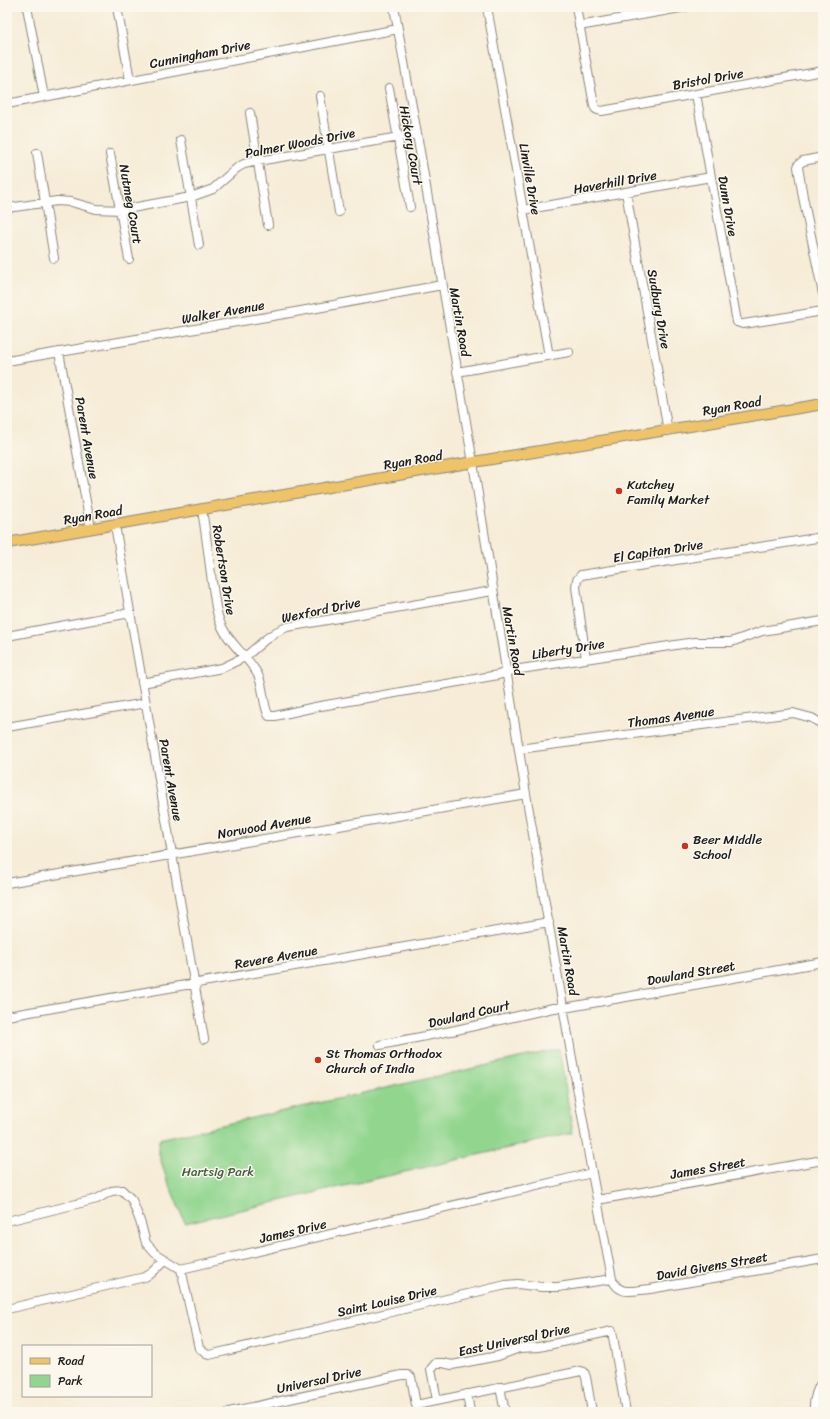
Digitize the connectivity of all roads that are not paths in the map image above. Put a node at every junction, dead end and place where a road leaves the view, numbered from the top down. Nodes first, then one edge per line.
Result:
1 (27, 7) edge
2 (117, 7) edge
3 (394, 7) edge
4 (487, 7) edge
5 (576, 7) edge
6 (686, 7) edge
7 (579, 26) junction
8 (398, 29) junction
9 (823, 71) edge
10 (130, 80) junction
11 (389, 88) dead end
12 (696, 94) junction
13 (44, 96) junction
14 (320, 96) dead end
15 (7, 104) edge
16 (250, 113) dead end
17 (417, 134) junction
18 (398, 137) junction
19 (181, 140) dead end
20 (329, 149) junction
21 (37, 153) dead end
22 (110, 154) dead end
23 (823, 157) edge
24 (258, 161) junction
25 (711, 177) junction
26 (626, 192) junction
27 (191, 197) junction
28 (46, 202) junction
29 (410, 207) dead end
30 (7, 208) edge
31 (121, 210) junction
32 (523, 210) junction
33 (339, 212) dead end
34 (268, 225) dead end
35 (198, 245) dead end
36 (54, 258) dead end
37 (129, 259) dead end
38 (442, 285) junction
39 (823, 294) edge
40 (823, 311) edge
41 (59, 352) junction
42 (569, 352) dead end
43 (549, 356) junction
44 (7, 360) edge
45 (457, 372) junction
46 (823, 404) edge
47 (668, 430) junction
48 (473, 463) junction
49 (202, 510) junction
50 (115, 525) junction
51 (91, 529) junction
52 (823, 537) edge
53 (7, 543) edge
54 (492, 591) junction
55 (130, 614) junction
56 (823, 621) edge
57 (7, 636) edge
58 (245, 657) junction
59 (586, 659) junction
60 (506, 672) junction
61 (142, 683) junction
62 (146, 703) junction
63 (269, 716) joint
64 (823, 725) edge
65 (7, 727) edge
66 (519, 749) junction
67 (526, 794) junction
68 (171, 854) junction
69 (7, 883) edge
70 (549, 922) junction
71 (823, 962) edge
72 (194, 984) junction
73 (564, 1008) junction
74 (7, 1016) edge
75 (204, 1039) dead end
76 (380, 1045) dead end
77 (823, 1160) edge
78 (592, 1173) junction
79 (597, 1200) junction
80 (7, 1221) edge
81 (823, 1259) edge
82 (165, 1260) junction
83 (182, 1269) junction
84 (612, 1279) junction
85 (7, 1309) edge
86 (823, 1380) edge
87 (500, 1387) junction
88 (467, 1394) junction
89 (436, 1400) junction
90 (230, 1412) edge
91 (470, 1412) edge
92 (505, 1412) edge
93 (592, 1412) edge
94 (626, 1412) edge
95 (814, 1412) edge

1 - 13 street
2 - 10 street
3 - 8 street, Martin Road
4 - 32 street, Linville Drive
5 - 7 street
6 - 7 street
7 - 12 street, Bristol Drive
8 - 10 street, Cunningham Drive
8 - 17 street, Martin Road
9 - 12 street, Bristol Drive
10 - 13 street, Cunningham Drive
11 - 18 street, Hickory Court
12 - 25 street, Dunn Drive
13 - 15 street, Cunningham Drive
14 - 20 street
16 - 24 street
17 - 18 street, Palmer Woods Drive
17 - 38 street, Martin Road
18 - 20 street, Palmer Woods Drive
18 - 29 street, Hickory Court
19 - 27 street
20 - 24 street, Palmer Woods Drive
20 - 33 street
21 - 28 street
22 - 31 street, Nutmeg Court
23 - 39 street
24 - 27 street, Palmer Woods Drive
24 - 34 street
25 - 26 street, Haverhill Drive
25 - 40 street, Dunn Drive
26 - 32 street, Haverhill Drive
26 - 47 street, Sudbury Drive
27 - 31 street, Palmer Woods Drive
27 - 35 street
28 - 30 street, Palmer Woods Drive
28 - 31 street, Palmer Woods Drive
28 - 36 street
31 - 37 street, Nutmeg Court
32 - 43 street, Linville Drive
38 - 41 street, Walker Avenue
38 - 45 street, Martin Road
41 - 44 street, Walker Avenue
41 - 51 street, Parent Avenue
42 - 43 street
43 - 45 street
45 - 48 street, Martin Road
46 - 47 main road, Ryan Road
47 - 48 main road, Ryan Road
48 - 49 main road, Ryan Road
48 - 54 street, Martin Road
49 - 50 main road, Ryan Road
49 - 58 street, Robertson Drive
50 - 51 main road, Ryan Road
50 - 55 street, Parent Avenue
51 - 53 main road, Ryan Road
52 - 59 street, El Capitan Drive
54 - 58 street, Wexford Drive
54 - 60 street, Martin Road
55 - 57 street
55 - 61 street, Parent Avenue
56 - 59 street, Liberty Drive
58 - 61 street, Wexford Drive
58 - 63 street, Robertson Drive
59 - 60 street, Liberty Drive
60 - 63 street, Liberty Drive
60 - 66 street, Martin Road
61 - 62 street, Parent Avenue
62 - 65 street
62 - 68 street, Parent Avenue
64 - 66 street, Thomas Avenue
66 - 67 street, Martin Road
67 - 68 street, Norwood Avenue
67 - 70 street, Martin Road
68 - 69 street, Norwood Avenue
68 - 72 street, Parent Avenue
70 - 72 street, Revere Avenue
70 - 73 street, Martin Road
71 - 73 street, Dowland Street
72 - 74 street, Revere Avenue
72 - 75 street, Parent Avenue
73 - 76 street, Dowland Court
73 - 78 street, Martin Road
77 - 79 street, James Street
78 - 79 street, Martin Road
78 - 83 street, James Drive
79 - 84 street, Martin Road
80 - 82 street
81 - 84 street, David Givens Street
82 - 83 street
82 - 85 street
83 - 84 street, Saint Louise Drive
86 - 95 street
87 - 88 street, Universal Drive
87 - 92 street
87 - 93 street, Universal Drive
88 - 89 street, Universal Drive
88 - 91 street
89 - 90 street, Universal Drive
89 - 94 street, East Universal Drive

